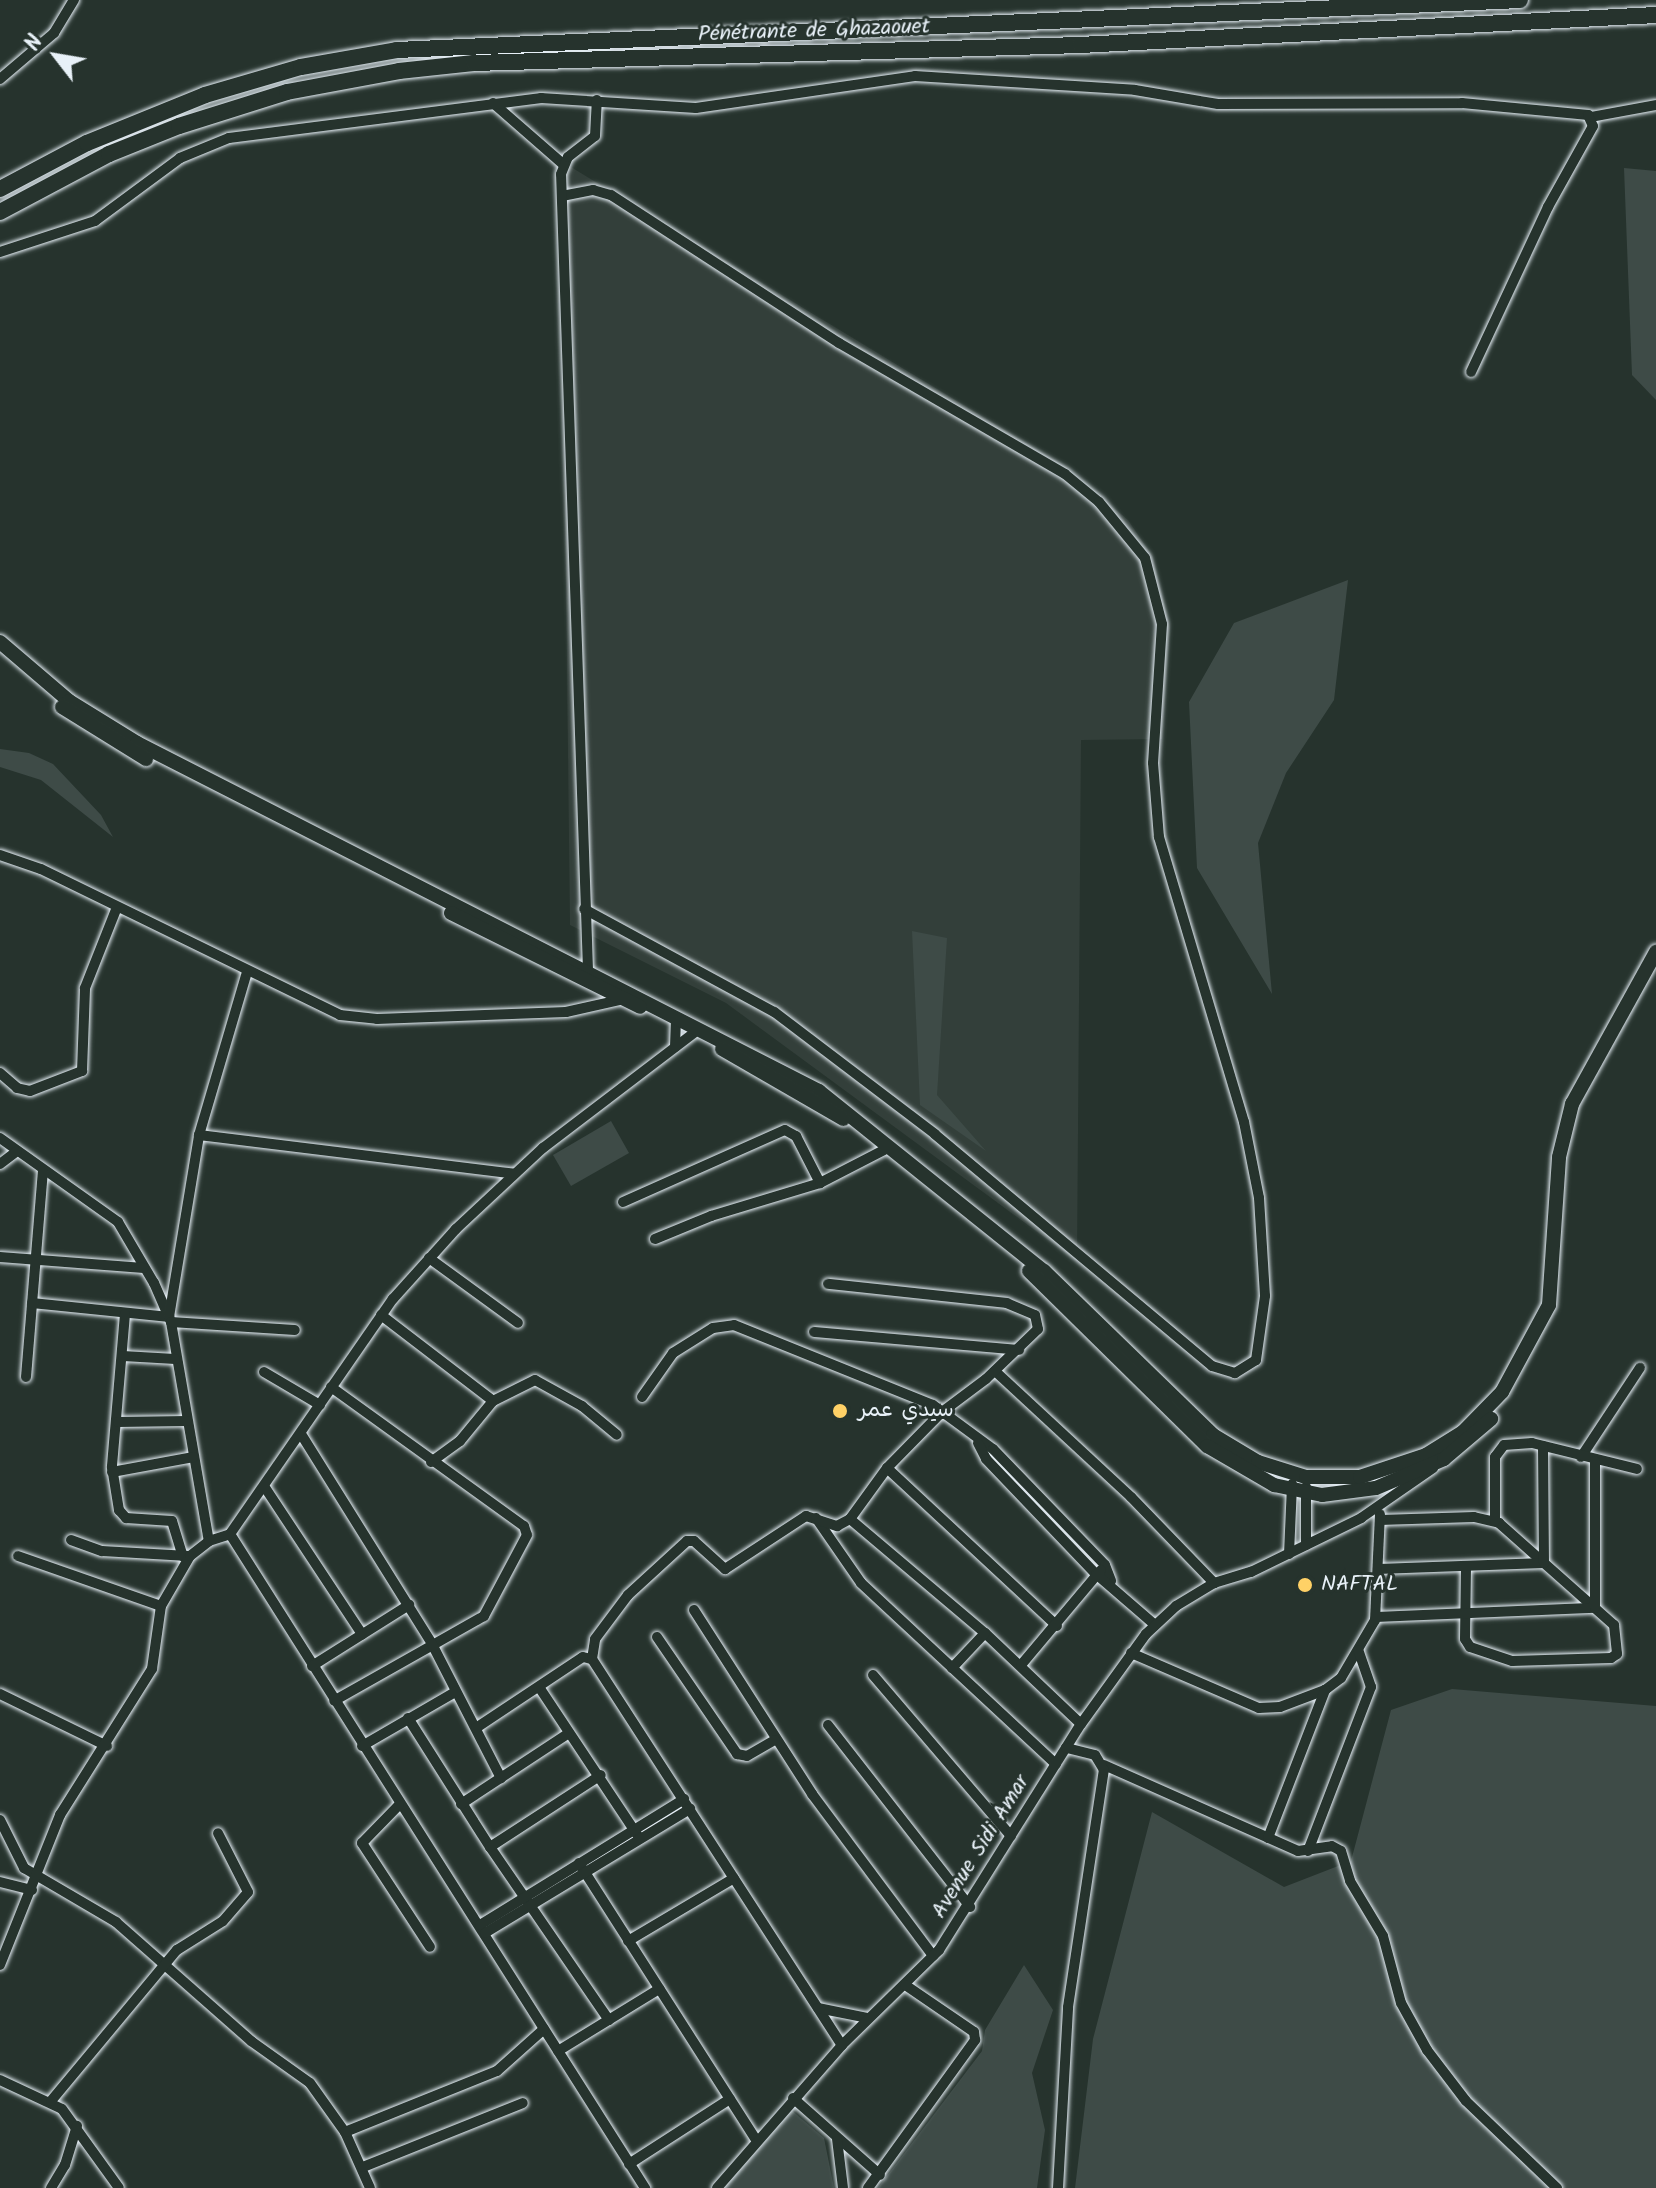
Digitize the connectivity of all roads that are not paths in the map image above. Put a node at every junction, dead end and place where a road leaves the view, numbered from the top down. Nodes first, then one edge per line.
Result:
1 (74, 0) edge
2 (1520, 0) edge
3 (1656, 15) edge
4 (0, 79) edge
5 (597, 100) junction
6 (493, 103) junction
7 (1656, 105) edge
8 (1591, 117) junction
9 (563, 164) junction
10 (0, 189) edge
11 (562, 196) junction
12 (0, 212) edge
13 (0, 252) edge
14 (1471, 372) dead end
15 (0, 642) edge
16 (0, 655) edge
17 (0, 855) edge
18 (117, 907) junction
19 (584, 909) junction
20 (1656, 952) edge
21 (588, 970) junction
22 (247, 972) junction
23 (624, 999) junction
24 (676, 1024) junction
25 (694, 1033) junction
26 (675, 1047) junction
27 (0, 1073) edge
28 (199, 1135) junction
29 (0, 1138) edge
30 (884, 1150) junction
31 (17, 1151) junction
32 (0, 1164) edge
33 (43, 1171) junction
34 (515, 1174) junction
35 (820, 1183) junction
36 (623, 1202) dead end
37 (655, 1239) dead end
38 (0, 1257) edge
39 (429, 1258) junction
40 (34, 1260) junction
41 (144, 1268) junction
42 (828, 1284) dead end
43 (32, 1303) junction
44 (125, 1314) junction
45 (381, 1315) junction
46 (1544, 1317) junction
47 (170, 1320) junction
48 (518, 1323) dead end
49 (295, 1330) dead end
50 (814, 1332) dead end
51 (1019, 1350) junction
52 (123, 1356) junction
53 (175, 1359) junction
54 (1640, 1368) dead end
55 (995, 1371) junction
56 (264, 1372) dead end
57 (26, 1377) dead end
58 (331, 1387) junction
59 (642, 1397) dead end
60 (493, 1401) junction
61 (320, 1405) junction
62 (942, 1412) junction
63 (187, 1421) junction
64 (118, 1422) junction
65 (301, 1434) junction
66 (617, 1435) dead end
67 (1543, 1446) junction
68 (194, 1457) junction
69 (1581, 1457) junction
70 (1444, 1459) junction
71 (1595, 1461) junction
72 (431, 1462) junction
73 (887, 1468) junction
74 (1637, 1469) dead end
75 (112, 1472) junction
76 (1299, 1483) junction
77 (264, 1486) junction
78 (1380, 1508) junction
79 (816, 1518) junction
80 (850, 1519) junction
81 (1380, 1520) junction
82 (1495, 1521) junction
83 (230, 1534) junction
84 (211, 1536) junction
85 (71, 1540) dead end
86 (1306, 1545) junction
87 (1289, 1554) junction
88 (18, 1556) dead end
89 (186, 1556) junction
90 (1544, 1563) junction
91 (1466, 1566) junction
92 (1378, 1569) junction
93 (1101, 1570) junction
94 (1214, 1583) junction
95 (409, 1605) junction
96 (161, 1606) junction
97 (1595, 1608) junction
98 (694, 1610) dead end
99 (1465, 1614) junction
100 (1376, 1617) junction
101 (1155, 1625) junction
102 (1057, 1626) junction
103 (985, 1633) junction
104 (362, 1634) junction
105 (657, 1637) dead end
106 (432, 1644) junction
107 (1358, 1650) junction
108 (1131, 1653) junction
109 (592, 1659) junction
110 (1021, 1665) junction
111 (312, 1666) junction
112 (952, 1668) junction
113 (873, 1675) dead end
114 (539, 1687) junction
115 (1325, 1690) junction
116 (455, 1692) junction
117 (0, 1694) edge
118 (334, 1701) junction
119 (408, 1718) junction
120 (1081, 1724) junction
121 (828, 1725) dead end
122 (476, 1728) junction
123 (569, 1733) junction
124 (775, 1740) junction
125 (107, 1746) junction
126 (362, 1746) junction
127 (1066, 1748) junction
128 (1056, 1764) junction
129 (1104, 1765) junction
130 (601, 1775) junction
131 (501, 1778) junction
132 (461, 1804) junction
133 (687, 1804) junction
134 (399, 1805) junction
135 (0, 1820) edge
136 (218, 1833) dead end
137 (638, 1836) junction
138 (1011, 1836) junction
139 (1268, 1838) junction
140 (490, 1847) junction
141 (1308, 1851) junction
142 (579, 1863) junction
143 (585, 1874) junction
144 (37, 1875) junction
145 (734, 1878) junction
146 (0, 1882) edge
147 (32, 1890) junction
148 (528, 1902) junction
149 (970, 1907) junction
150 (482, 1929) junction
151 (628, 1941) junction
152 (430, 1947) dead end
153 (933, 1956) junction
154 (165, 1964) junction
155 (0, 1965) edge
156 (905, 1985) junction
157 (659, 1989) junction
158 (818, 2008) junction
159 (867, 2018) junction
160 (609, 2020) junction
161 (544, 2029) junction
162 (842, 2045) junction
163 (558, 2051) junction
164 (0, 2080) edge
165 (793, 2098) junction
166 (730, 2099) junction
167 (51, 2101) junction
168 (523, 2103) dead end
169 (77, 2126) junction
170 (345, 2132) junction
171 (837, 2139) junction
172 (757, 2141) junction
173 (629, 2164) junction
174 (363, 2167) junction
175 (880, 2175) junction
176 (51, 2188) edge
177 (119, 2188) edge
178 (370, 2188) edge
179 (645, 2188) edge
180 (717, 2188) edge
181 (843, 2188) edge
182 (868, 2188) edge
183 (1058, 2188) edge
184 (1557, 2188) edge

1 - 4 street
2 - 10 highway, Pénétrante de Ghazaouet
3 - 12 highway, Pénétrante de Ghazaouet
5 - 6 street
5 - 8 street
5 - 9 street
6 - 9 street
6 - 13 street
7 - 8 street
8 - 14 street
9 - 11 street
11 - 19 street
11 - 19 street
15 - 21 main road
16 - 23 main road
17 - 18 street
18 - 22 street
18 - 27 street
19 - 21 street
20 - 46 main road
21 - 76 main road
22 - 23 street
22 - 28 street
23 - 24 main road
24 - 25 main road
24 - 26 street
25 - 26 street
25 - 30 main road
26 - 34 street
28 - 34 street
28 - 47 street
29 - 31 street
30 - 35 street
30 - 76 main road
31 - 32 street
31 - 33 street
33 - 40 street
33 - 41 street
34 - 39 street
35 - 36 street
35 - 37 street
38 - 40 street
39 - 45 street
39 - 48 street
40 - 41 street
40 - 43 street
41 - 47 street
42 - 51 street
43 - 44 street
43 - 57 street
44 - 47 street
44 - 52 street
45 - 58 street
45 - 60 street
46 - 70 main road
46 - 76 main road
47 - 49 street
47 - 53 street
50 - 51 street
51 - 55 street
52 - 53 street
52 - 64 street
53 - 63 street
54 - 69 street
55 - 62 street
55 - 94 street
56 - 61 street
58 - 61 street
58 - 72 street
59 - 62 street
60 - 66 street
60 - 72 street
61 - 65 street
62 - 73 street
62 - 93 street
63 - 64 street
63 - 68 street
64 - 75 street
65 - 77 street
65 - 95 street
67 - 69 street
67 - 82 street
67 - 90 street
68 - 75 street
68 - 84 street
69 - 71 street
70 - 76 main road
70 - 78 street, Avenue Sidi Amar
71 - 74 street
71 - 97 street
72 - 106 street
73 - 80 street
73 - 102 street
75 - 89 street
76 - 86 street
76 - 87 street
77 - 83 street
77 - 104 street
78 - 81 street
78 - 86 street, Avenue Sidi Amar
79 - 80 street
79 - 109 street
79 - 112 street
80 - 103 street
81 - 82 street
81 - 92 street
82 - 90 street
83 - 84 street
83 - 111 street
84 - 89 street
85 - 89 street
86 - 87 street, Avenue Sidi Amar
87 - 94 street, Avenue Sidi Amar
88 - 96 street
89 - 96 street
90 - 91 street
90 - 97 street
91 - 92 street
91 - 99 street
92 - 100 street
93 - 101 street
93 - 102 street
94 - 101 street, Avenue Sidi Amar
95 - 104 street
95 - 106 street
96 - 125 street
97 - 99 street
97 - 99 street
98 - 124 street
99 - 100 street
100 - 107 street
101 - 108 street, Avenue Sidi Amar
102 - 110 street
103 - 110 street
103 - 112 street
104 - 111 street
105 - 124 street
106 - 116 street
106 - 118 street
107 - 115 street
107 - 141 street
108 - 115 street
108 - 120 street, Avenue Sidi Amar
109 - 114 street
109 - 133 street
110 - 120 street
111 - 118 street
112 - 128 street
113 - 138 street
114 - 122 street
114 - 123 street
115 - 139 street
116 - 119 street
116 - 122 street
117 - 125 street
118 - 126 street
119 - 126 street
119 - 132 street
120 - 127 street, Avenue Sidi Amar
121 - 149 street
122 - 131 street
123 - 130 street
123 - 131 street
124 - 153 street
125 - 144 street
126 - 134 street
127 - 128 street, Avenue Sidi Amar
127 - 129 street
128 - 138 street, Avenue Sidi Amar
129 - 139 street
129 - 183 street
130 - 137 street
130 - 140 street
131 - 132 street
132 - 140 street
133 - 137 street
133 - 145 street
134 - 150 street
134 - 152 street
135 - 144 street
136 - 154 street
137 - 142 street
137 - 143 street
138 - 149 street, Avenue Sidi Amar
139 - 141 street
140 - 148 street
141 - 184 street
142 - 143 street
142 - 148 street
143 - 148 street
143 - 151 street
144 - 147 street
144 - 154 street
145 - 151 street
145 - 158 street
146 - 147 street
147 - 155 street
148 - 150 street
148 - 160 street
149 - 153 street, Avenue Sidi Amar
150 - 161 street
151 - 157 street
153 - 156 street, Avenue Sidi Amar
154 - 167 street
154 - 170 street
156 - 159 street, Avenue Sidi Amar
156 - 175 street
157 - 160 street
157 - 166 street
158 - 159 street
158 - 162 street
159 - 162 street, Avenue Sidi Amar
160 - 163 street
161 - 163 street
161 - 170 street
162 - 165 street, Avenue Sidi Amar
163 - 173 street
164 - 167 street
165 - 171 street
165 - 172 street, Avenue Sidi Amar
166 - 172 street
166 - 173 street
167 - 169 street
168 - 174 street
169 - 176 street
169 - 177 street
170 - 174 street
171 - 175 street
171 - 181 street
172 - 180 street, Avenue Sidi Amar
173 - 179 street
174 - 178 street
175 - 182 street

